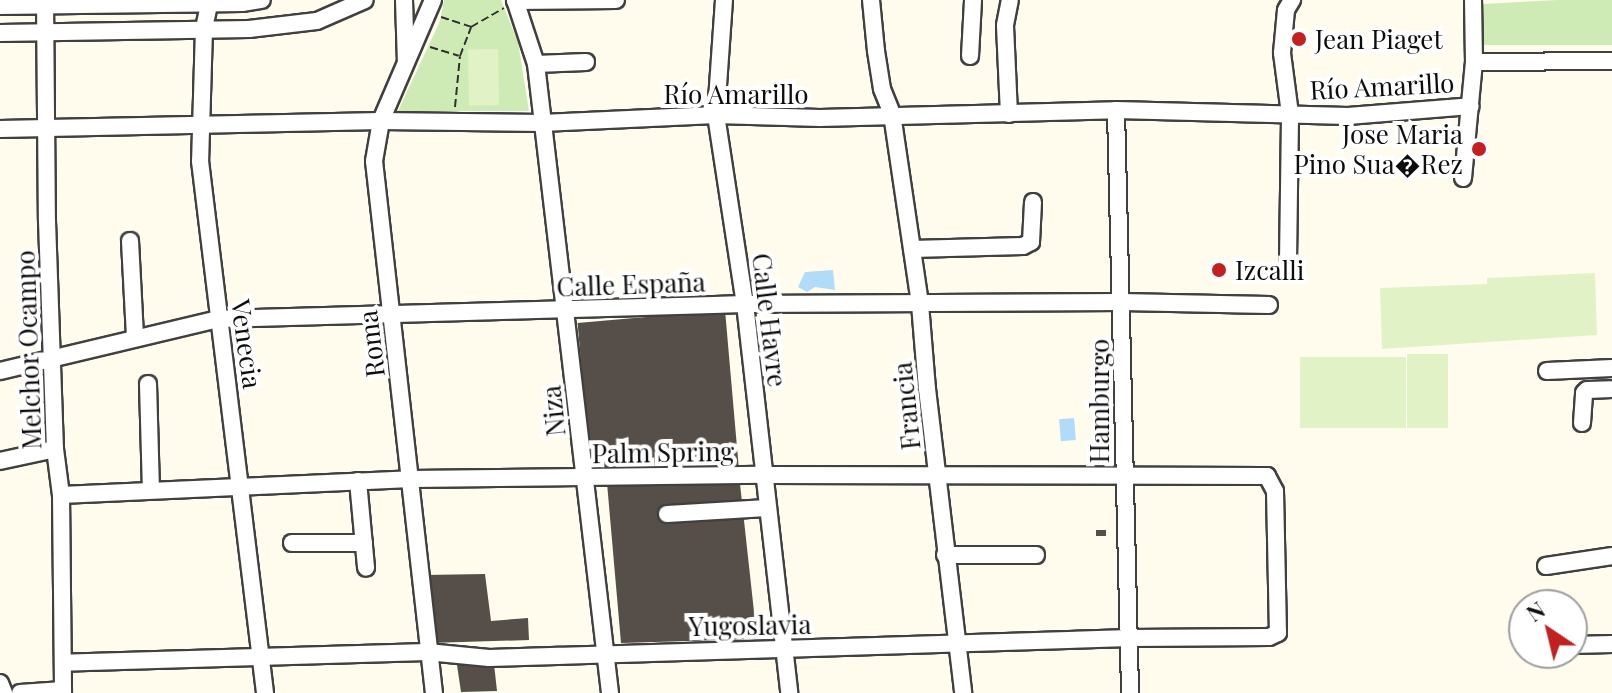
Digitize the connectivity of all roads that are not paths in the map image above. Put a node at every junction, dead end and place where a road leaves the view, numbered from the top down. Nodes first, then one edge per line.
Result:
1 (262, 0) edge
2 (365, 0) edge
3 (404, 0) edge
4 (515, 0) edge
5 (616, 0) edge
6 (724, 0) edge
7 (871, 0) edge
8 (973, 0) edge
9 (1292, 0) edge
10 (1473, 0) edge
11 (210, 1) edge
12 (1007, 1) edge
13 (45, 2) edge
14 (0, 6) edge
15 (431, 6) edge
16 (204, 29) junction
17 (46, 32) junction
18 (0, 33) edge
19 (970, 56) dead end
20 (1612, 61) edge
21 (586, 62) dead end
22 (1474, 62) junction
23 (407, 64) junction
24 (536, 64) junction
25 (1471, 106) junction
26 (1116, 110) junction
27 (892, 114) junction
28 (1009, 114) junction
29 (1290, 114) junction
30 (716, 115) junction
31 (381, 121) junction
32 (542, 123) junction
33 (198, 126) junction
34 (0, 129) edge
35 (47, 130) junction
36 (1463, 178) dead end
37 (1033, 202) dead end
38 (130, 241) dead end
39 (912, 249) junction
40 (1288, 261) dead end
41 (1122, 302) junction
42 (745, 304) junction
43 (920, 304) junction
44 (1269, 305) dead end
45 (566, 311) junction
46 (392, 315) junction
47 (219, 319) junction
48 (135, 336) junction
49 (53, 356) junction
50 (1612, 368) edge
51 (0, 371) edge
52 (1547, 371) dead end
53 (148, 384) dead end
54 (1612, 389) edge
55 (1582, 423) dead end
56 (55, 449) junction
57 (0, 461) edge
58 (937, 474) junction
59 (1124, 474) junction
60 (763, 475) junction
61 (1267, 476) joint
62 (584, 477) junction
63 (411, 479) junction
64 (358, 481) junction
65 (242, 485) junction
66 (151, 490) junction
67 (61, 495) junction
68 (767, 508) junction
69 (667, 514) dead end
70 (292, 543) dead end
71 (364, 543) junction
72 (945, 555) junction
73 (1036, 555) dead end
74 (1612, 556) edge
75 (1546, 566) dead end
76 (366, 568) dead end
77 (1130, 638) junction
78 (956, 644) junction
79 (1612, 644) edge
80 (1588, 645) edge
81 (783, 648) junction
82 (427, 652) junction
83 (606, 653) junction
84 (263, 657) junction
85 (63, 663) junction
86 (0, 683) edge
87 (63, 692) edge
88 (4, 693) edge
89 (20, 693) edge
90 (265, 693) edge
91 (434, 693) edge
92 (610, 693) edge
93 (789, 693) edge
94 (963, 693) edge
95 (1130, 693) edge

1 - 11 street
2 - 16 street
3 - 23 street
4 - 5 street
4 - 24 street, Niza
6 - 30 street, Calle Havre
7 - 27 street, Francia
8 - 19 street
9 - 29 street
10 - 22 street
11 - 13 street
11 - 16 street, Venecia
12 - 28 street
13 - 14 street
13 - 17 street, Melchor Ocampo
15 - 23 street, Roma
16 - 17 street
16 - 33 street, Venecia
17 - 18 street
17 - 35 street, Melchor Ocampo
20 - 22 street
21 - 24 street
22 - 25 street
23 - 31 street, Roma
24 - 32 street, Niza
25 - 29 street, Río Amarillo
25 - 36 street
26 - 28 street, Río Amarillo
26 - 29 street, Río Amarillo
26 - 41 street, Hamburgo
27 - 28 street, Río Amarillo
27 - 30 street, Río Amarillo
27 - 39 street, Francia
29 - 40 street
30 - 32 street, Río Amarillo
30 - 42 street, Calle Havre
31 - 32 street, Río Amarillo
31 - 33 street, Río Amarillo
31 - 46 street, Roma
32 - 45 street, Niza
33 - 35 street, Río Amarillo
33 - 47 street, Venecia
34 - 35 street, Río Amarillo
35 - 49 street, Melchor Ocampo
37 - 39 street
38 - 48 street
39 - 43 street, Francia
41 - 43 street, Calle España
41 - 44 street, Calle España
41 - 59 street, Hamburgo
42 - 43 street, Calle España
42 - 45 street, Calle España
42 - 60 street, Calle Havre
43 - 58 street, Francia
45 - 46 street, Calle España
45 - 62 street, Niza
46 - 47 street, Calle España
46 - 63 street, Roma
47 - 48 street, Calle España
47 - 65 street, Venecia
48 - 49 street, Calle España
49 - 51 street, Calle España
49 - 56 street, Melchor Ocampo
50 - 52 street
53 - 66 street
54 - 55 street
56 - 57 street
56 - 67 street, Melchor Ocampo
58 - 59 street, Palm Spring
58 - 60 street, Palm Spring
58 - 72 street, Francia
59 - 61 street, Palm Spring
59 - 77 street, Hamburgo
60 - 62 street, Palm Spring
60 - 68 street, Calle Havre
61 - 77 street, Yugoslavia
62 - 63 street, Palm Spring
62 - 83 street, Niza
63 - 64 street, Palm Spring
63 - 82 street, Roma
64 - 65 street, Palm Spring
64 - 71 street
65 - 66 street, Palm Spring
65 - 84 street, Venecia
66 - 67 street, Palm Spring
67 - 85 street, Melchor Ocampo
68 - 69 street
68 - 81 street, Calle Havre
70 - 71 street
71 - 76 street
72 - 73 street
72 - 78 street, Francia
74 - 75 street
77 - 78 street, Yugoslavia
77 - 95 street, Hamburgo
78 - 81 street, Yugoslavia
78 - 94 street, Francia
79 - 80 street
81 - 83 street, Yugoslavia
81 - 93 street, Calle Havre
82 - 83 street, Yugoslavia
82 - 84 street, Yugoslavia
82 - 91 street, Roma
83 - 92 street, Niza
84 - 85 street, Yugoslavia
84 - 90 street, Venecia
85 - 87 street, Melchor Ocampo
86 - 88 street
87 - 89 street

